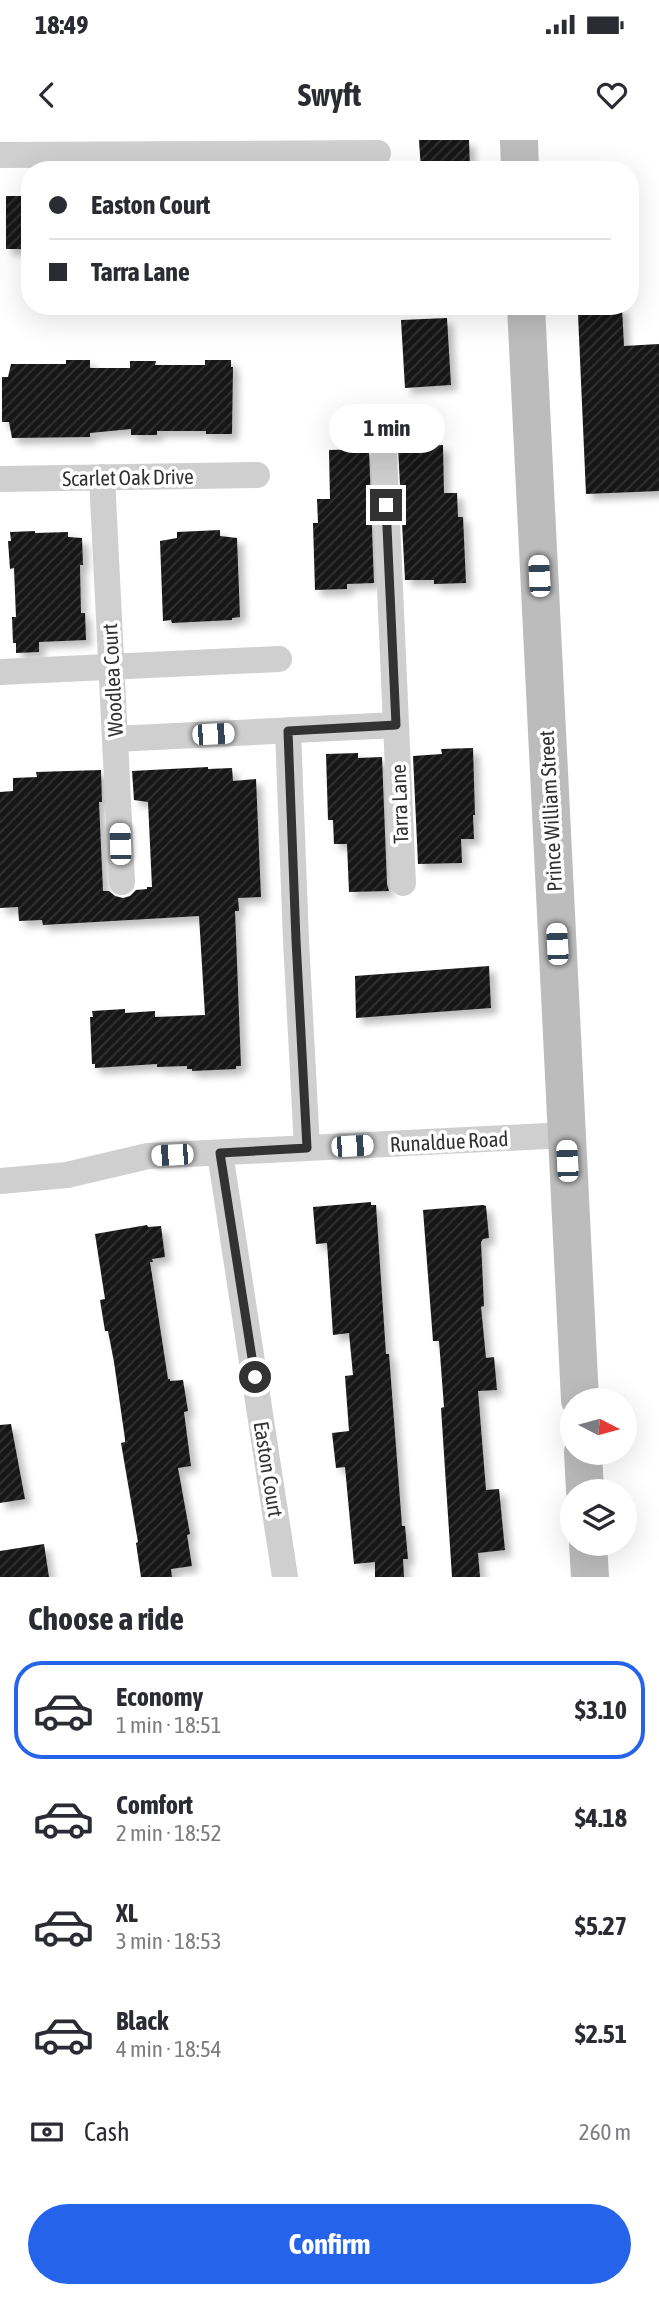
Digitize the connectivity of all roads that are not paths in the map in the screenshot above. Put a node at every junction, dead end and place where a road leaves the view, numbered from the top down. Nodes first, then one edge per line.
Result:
1 (519, 140) edge
2 (378, 154) edge
3 (0, 155) edge
4 (520, 161) edge
5 (526, 315) edge
6 (384, 452) dead end
7 (257, 475) dead end
8 (102, 477) junction
9 (0, 479) edge
10 (279, 659) dead end
11 (112, 667) junction
12 (0, 672) edge
13 (396, 725) junction
14 (288, 731) junction
15 (116, 740) junction
16 (122, 882) dead end
17 (403, 883) dead end
18 (566, 1135) junction
19 (307, 1148) junction
20 (220, 1153) junction
21 (0, 1181) edge
22 (579, 1388) edge
23 (589, 1556) edge
24 (285, 1577) edge
25 (590, 1577) edge

1 - 4 street
2 - 3 street
5 - 18 street, Prince William Street
6 - 13 street, Tarra Lane
7 - 8 street, Scarlet Oak Drive
8 - 9 street, Scarlet Oak Drive
8 - 11 street, Woodlea Court
10 - 11 street
11 - 12 street
11 - 15 street, Woodlea Court
13 - 14 street
13 - 17 street, Tarra Lane
14 - 15 street
14 - 19 street
15 - 16 street, Woodlea Court
18 - 19 street, Runaldue Road
18 - 22 street, Prince William Street
19 - 20 street, Runaldue Road
20 - 21 street, Runaldue Road
20 - 24 street, Easton Court
23 - 25 street

